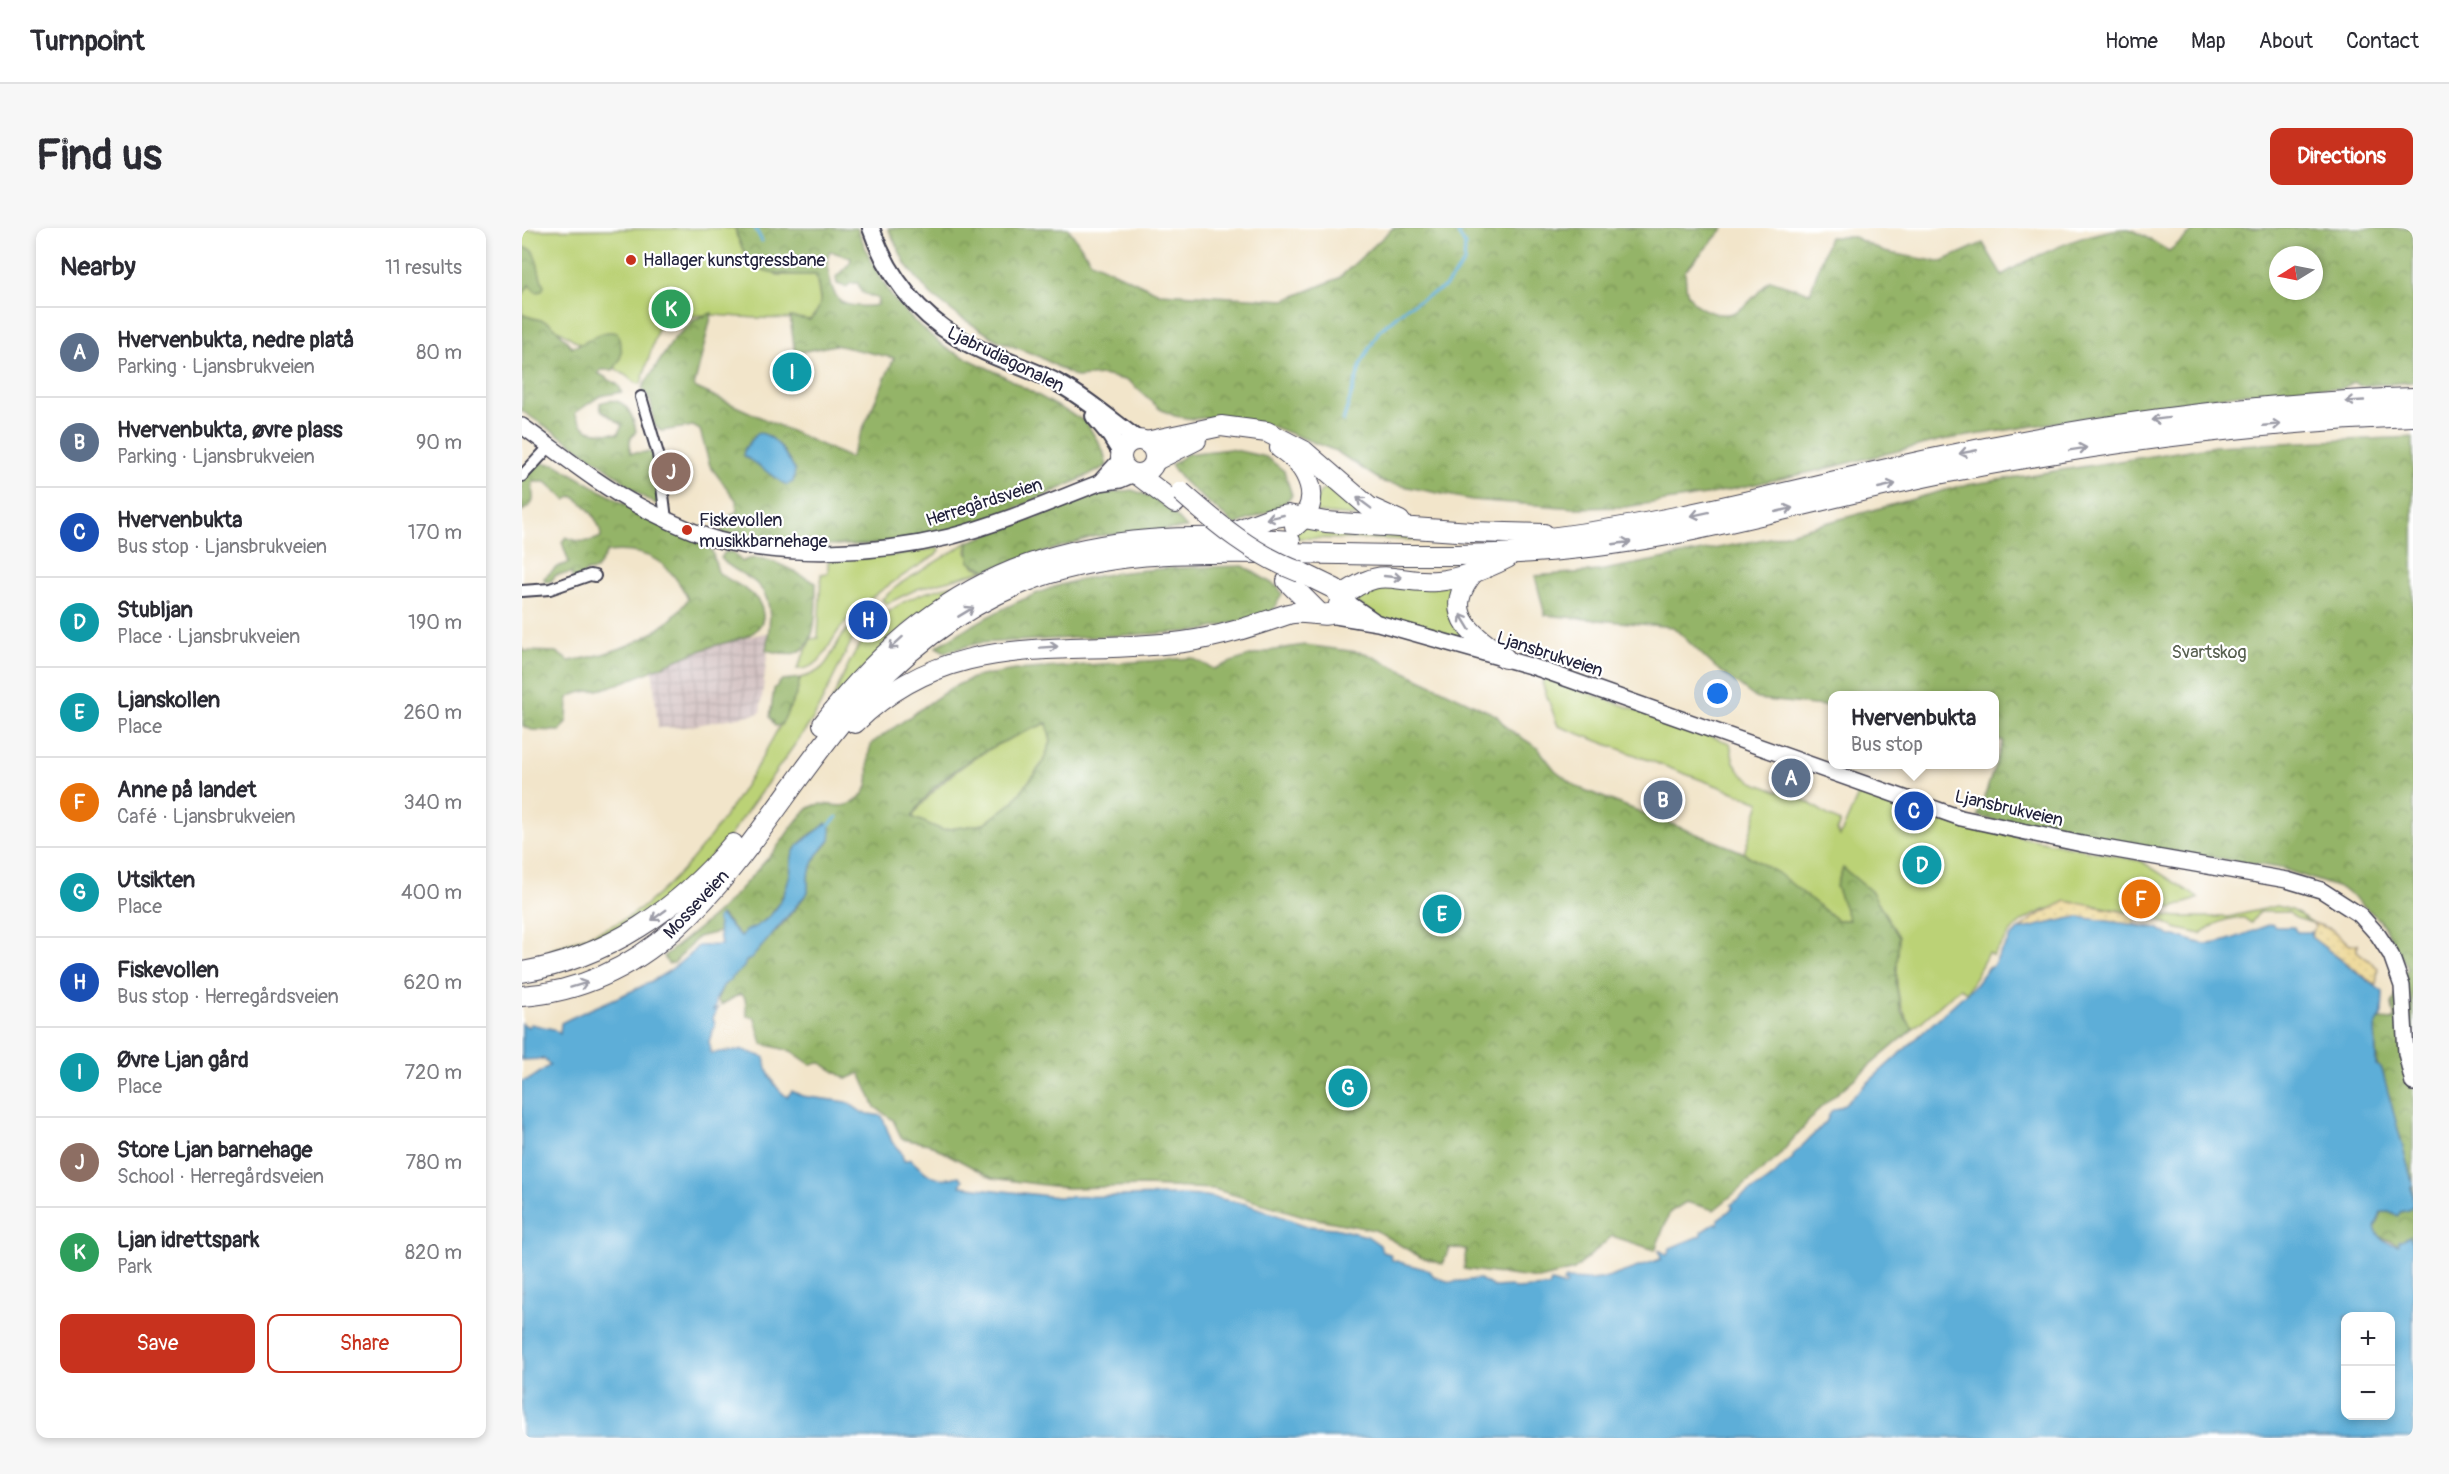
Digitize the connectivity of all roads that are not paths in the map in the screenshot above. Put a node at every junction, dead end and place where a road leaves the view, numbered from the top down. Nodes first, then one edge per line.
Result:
1 (871, 228) edge
2 (641, 397) dead end
3 (2413, 398) edge
4 (1083, 400) junction
5 (2413, 416) edge
6 (522, 426) edge
7 (1142, 441) junction
8 (550, 446) junction
9 (1121, 456) junction
10 (1156, 460) junction
11 (1136, 474) junction
12 (522, 476) edge
13 (1099, 483) junction
14 (1178, 497) junction
15 (1304, 518) junction
16 (666, 519) junction
17 (1417, 527) junction
18 (1571, 534) junction
19 (1219, 538) junction
20 (1262, 538) junction
21 (1519, 553) junction
22 (1474, 572) junction
23 (595, 576) dead end
24 (1293, 577) junction
25 (522, 591) edge
26 (1337, 594) junction
27 (1320, 611) junction
28 (1378, 623) junction
29 (1505, 658) junction
30 (822, 737) junction
31 (522, 972) edge
32 (522, 996) edge
33 (2413, 1083) edge

1 - 4 main road, Ljabrudiagonalen
2 - 16 street
3 -> 18 highway
4 - 7 main road, Ljabrudiagonalen
4 - 9 main road, Ljabrudiagonalen
21 -> 5 highway
6 - 8 main road, Herregårdsveien
7 - 9 highway
7 - 10 highway
17 -> 7 highway
8 - 12 street
8 - 16 main road, Herregårdsveien
9 - 11 highway
9 - 13 main road, Herregårdsveien
10 - 11 highway
10 - 14 highway
10 - 15 highway
11 - 13 main road, Herregårdsveien
11 - 14 highway
13 - 16 main road, Herregårdsveien
14 - 24 highway
15 - 17 highway
15 -> 19 highway
15 - 20 highway
17 - 18 highway
18 - 20 highway
19 - 20 highway
19 -> 30 highway
21 - 22 highway
30 -> 21 highway
26 -> 22 highway
29 -> 22 highway
23 - 25 street
24 - 26 highway
24 - 27 highway
26 - 27 highway
26 - 28 main road, Ljansbrukveien
27 - 28 main road, Ljansbrukveien
30 -> 27 highway
28 - 29 main road, Ljansbrukveien
29 - 33 main road, Ljansbrukveien
30 -> 31 highway, Mosseveien
32 -> 30 highway, Mosseveien

